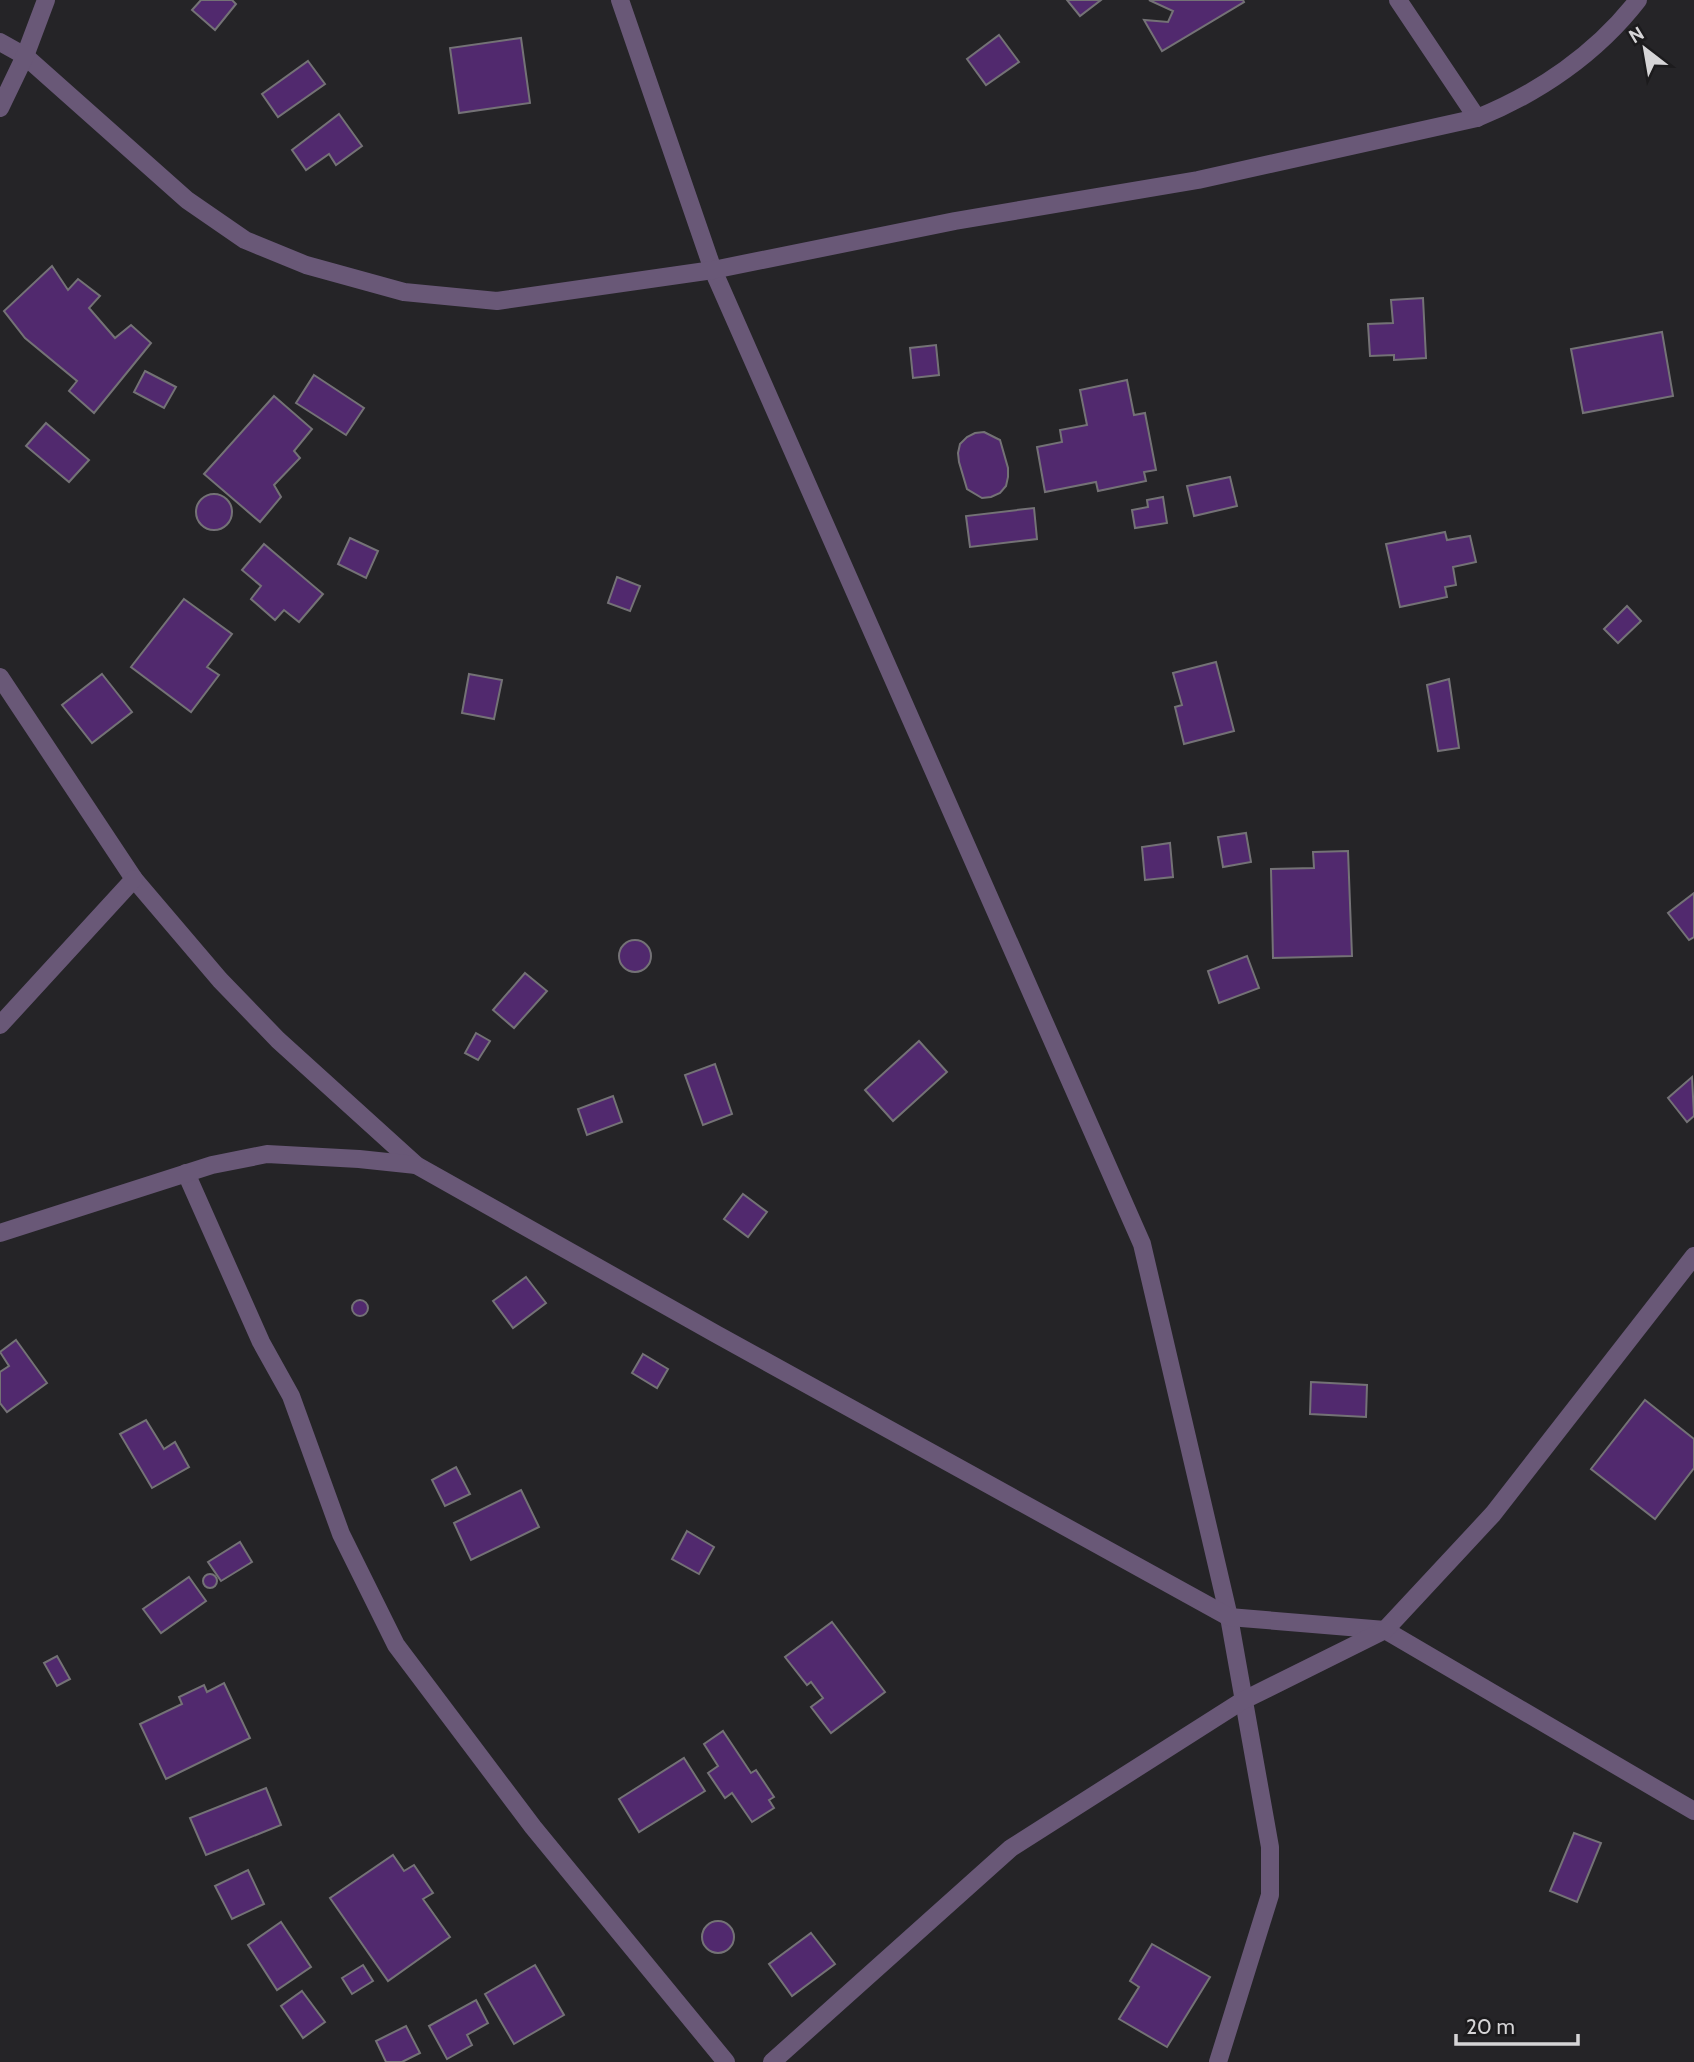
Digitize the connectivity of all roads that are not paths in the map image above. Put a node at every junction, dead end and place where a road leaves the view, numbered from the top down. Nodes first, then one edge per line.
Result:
1 (46, 0) edge
2 (620, 0) edge
3 (1398, 0) edge
4 (1638, 0) edge
5 (0, 41) edge
6 (25, 56) junction
7 (0, 108) edge
8 (1477, 118) junction
9 (713, 270) junction
10 (0, 677) edge
11 (134, 879) junction
12 (0, 1025) edge
13 (416, 1165) junction
14 (186, 1173) junction
15 (0, 1233) edge
16 (1694, 1256) edge
17 (1229, 1617) junction
18 (1385, 1630) junction
19 (1242, 1701) junction
20 (1694, 1811) edge
21 (726, 2062) edge
22 (772, 2062) edge
23 (1218, 2062) edge

1 - 6 street
2 - 9 street
3 - 8 street
4 - 8 street
5 - 6 street
6 - 7 street
6 - 9 street
8 - 9 street
9 - 17 street
10 - 11 street
11 - 12 street
11 - 13 street
13 - 14 street
13 - 17 street
14 - 15 street
14 - 21 street
16 - 18 street
17 - 18 street
17 - 19 street
18 - 19 street
18 - 20 street
19 - 22 street
19 - 23 street

